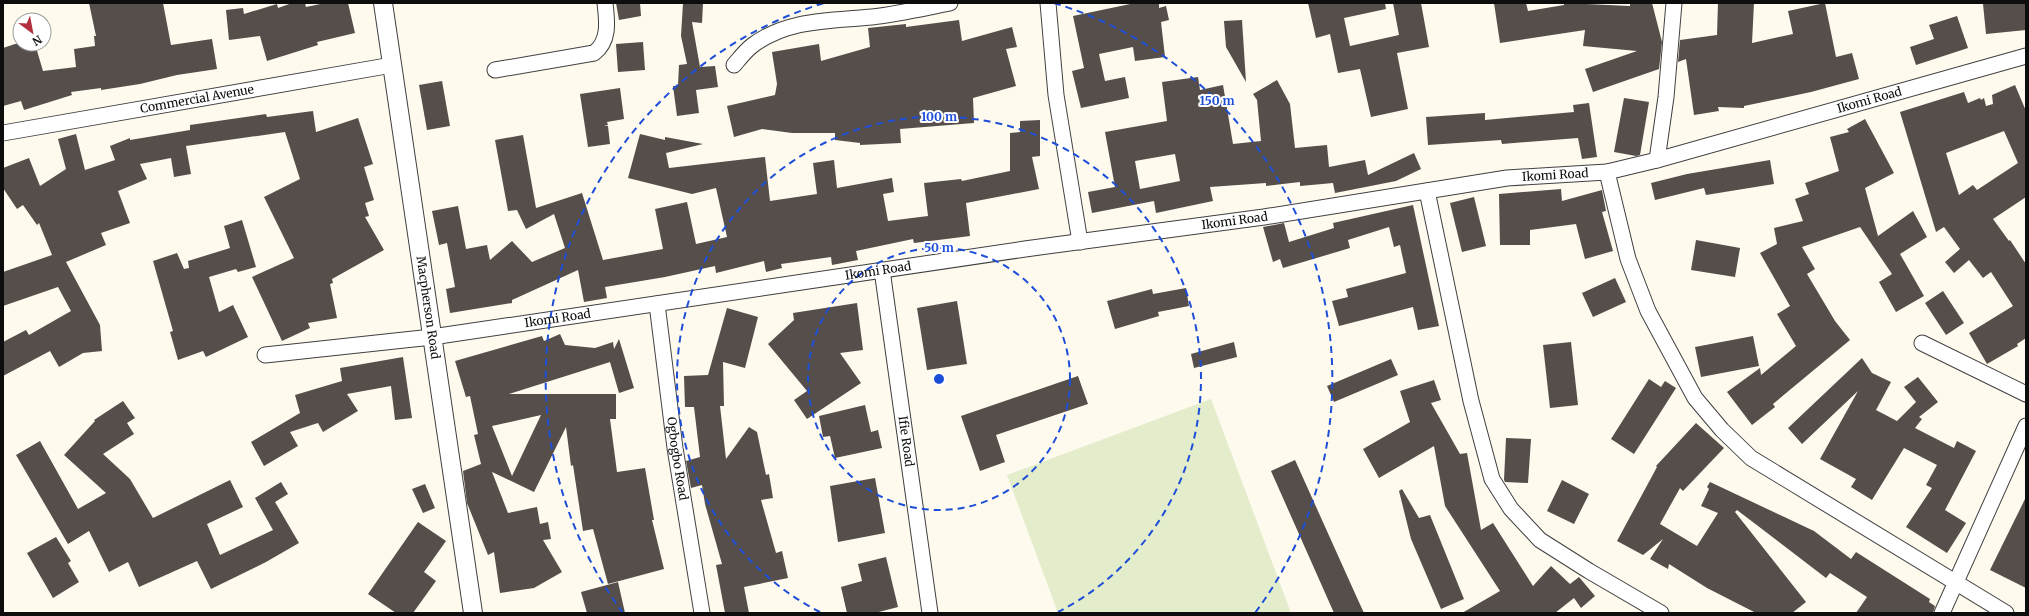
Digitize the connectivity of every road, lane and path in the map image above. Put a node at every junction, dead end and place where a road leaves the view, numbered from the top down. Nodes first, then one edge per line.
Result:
1 (383, 3) edge
2 (605, 3) edge
3 (950, 3) edge
4 (1048, 3) edge
5 (1674, 3) edge
6 (2026, 56) edge
7 (392, 65) junction
8 (734, 65) dead end
9 (495, 70) dead end
10 (3, 133) edge
11 (1657, 160) junction
12 (1607, 172) junction
13 (1427, 191) junction
14 (1080, 242) junction
15 (882, 270) junction
16 (657, 304) junction
17 (432, 337) junction
18 (1922, 343) dead end
19 (265, 355) dead end
20 (2026, 394) edge
21 (2026, 426) edge
22 (1955, 582) junction
23 (473, 613) edge
24 (702, 613) edge
25 (930, 613) edge
26 (1661, 613) edge
27 (1942, 613) edge
28 (2006, 613) edge

1 - 7 street, Macpherson Road
2 - 9 street
3 - 8 street
4 - 14 street
5 - 11 street
6 - 11 street, Ikomi Road
7 - 10 street, Commercial Avenue
7 - 17 street, Macpherson Road
11 - 12 street, Ikomi Road
12 - 13 street, Ikomi Road
12 - 22 street
13 - 14 street, Ikomi Road
13 - 26 street
14 - 15 street, Ikomi Road
15 - 16 street, Ikomi Road
15 - 25 street, Ifie Road
16 - 17 street, Ikomi Road
16 - 24 street, Ogbogbo Road
17 - 19 street, Ikomi Road
17 - 23 street, Macpherson Road
18 - 20 street
21 - 22 street
22 - 27 street
22 - 28 street

